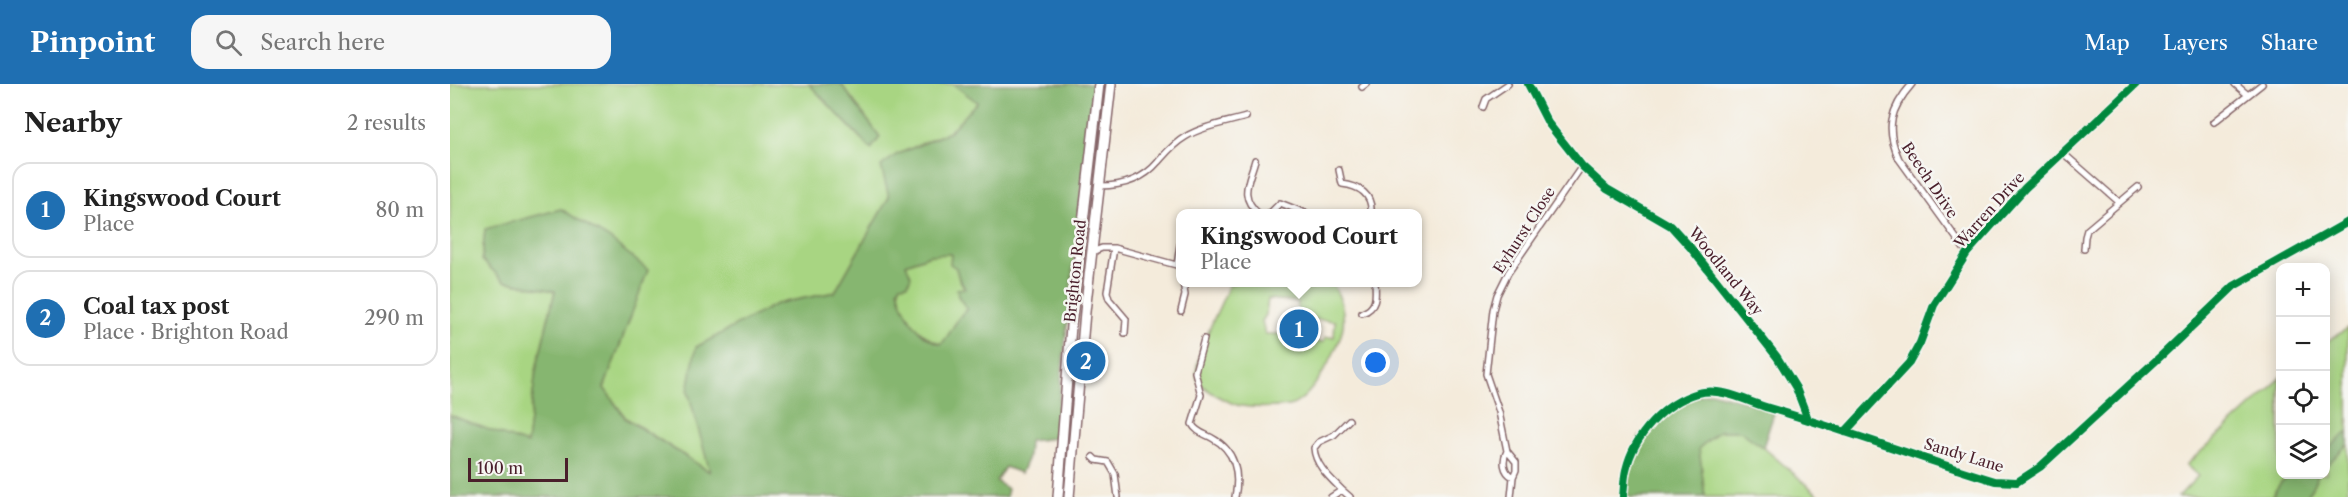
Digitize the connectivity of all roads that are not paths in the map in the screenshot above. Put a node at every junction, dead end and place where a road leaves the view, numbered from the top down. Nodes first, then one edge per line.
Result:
1 (1099, 84) edge
2 (1111, 84) edge
3 (1508, 84) edge
4 (1528, 84) edge
5 (1912, 84) edge
6 (2136, 84) edge
7 (2235, 84) edge
8 (2262, 84) edge
9 (2248, 95) junction
10 (1483, 107) dead end
11 (1246, 117) dead end
12 (2214, 122) dead end
13 (2063, 153) junction
14 (1256, 160) dead end
15 (1582, 166) junction
16 (1339, 170) dead end
17 (1100, 186) junction
18 (2138, 187) dead end
19 (2119, 202) junction
20 (1255, 209) edge
21 (1273, 209) edge
22 (1297, 209) edge
23 (1371, 209) edge
24 (2348, 222) edge
25 (1114, 248) junction
26 (2084, 249) dead end
27 (1092, 252) junction
28 (1967, 253) junction
29 (1176, 264) edge
30 (1184, 287) edge
31 (1375, 287) edge
32 (1180, 310) dead end
33 (1362, 313) dead end
34 (1125, 333) dead end
35 (1204, 339) dead end
36 (1808, 419) junction
37 (1349, 420) dead end
38 (1845, 432) junction
39 (1507, 451) junction
40 (1093, 457) dead end
41 (1513, 477) junction
42 (1342, 490) junction
43 (1058, 497) edge
44 (1069, 497) edge
45 (1118, 497) edge
46 (1235, 497) edge
47 (1331, 497) edge
48 (1350, 497) edge
49 (1511, 497) edge
50 (1623, 497) edge

1 - 43 highway, Brighton Road
2 - 17 highway, Brighton Road
3 - 10 street
4 - 15 street, Woodland Way
5 - 28 street, Beech Drive
6 - 13 street, Warren Drive
7 - 9 street
8 - 9 street
9 - 12 street
11 - 17 street
13 - 19 street
13 - 28 street, Warren Drive
14 - 20 street
15 - 36 street, Woodland Way
15 - 39 street, Eyhurst Close
16 - 23 street
17 - 27 highway, Brighton Road
18 - 19 street
19 - 26 street
21 - 22 street
24 - 38 street, Sandy Lane
25 - 27 street
25 - 29 street
25 - 34 street
27 - 44 highway, Brighton Road
28 - 38 street, Warren Drive
30 - 32 street
31 - 33 street
35 - 46 street
36 - 38 street, Sandy Lane
36 - 50 street, Sandy Lane
37 - 42 street
39 - 41 street, Eyhurst Close
39 - 41 street, Eyhurst Close
40 - 45 street
41 - 49 street, Eyhurst Close
42 - 47 street
42 - 48 street

